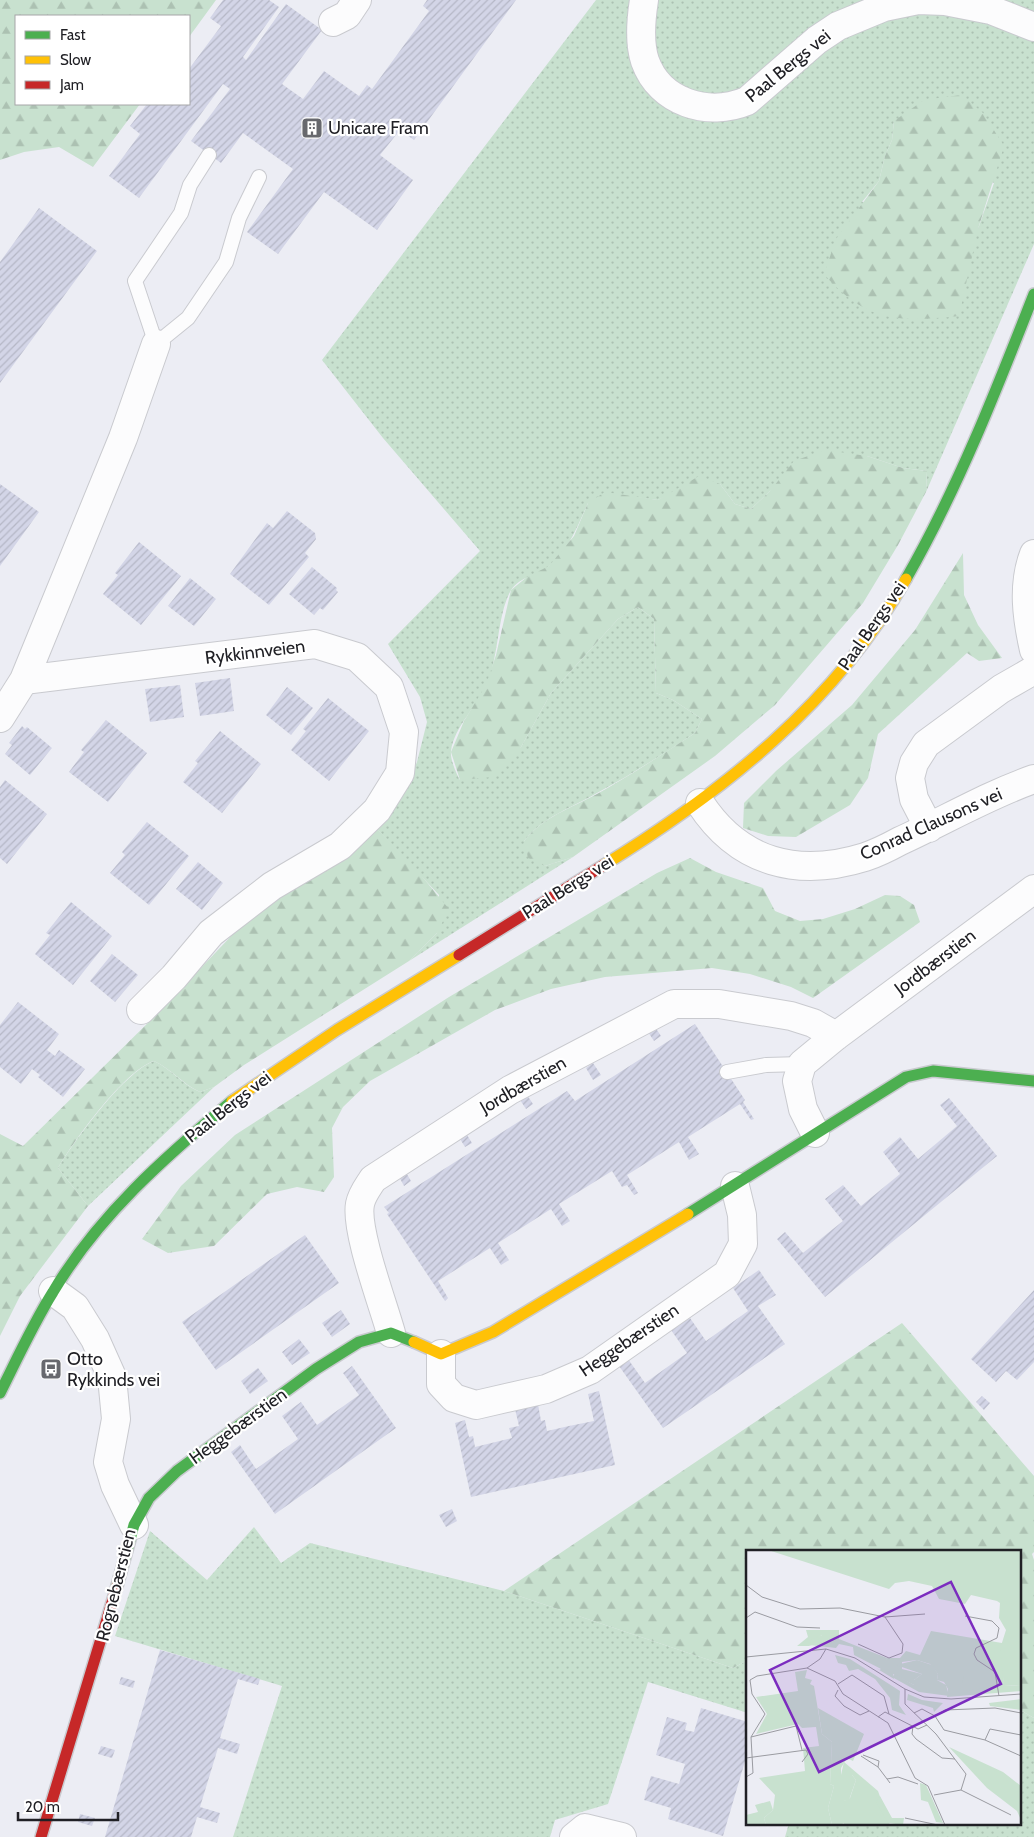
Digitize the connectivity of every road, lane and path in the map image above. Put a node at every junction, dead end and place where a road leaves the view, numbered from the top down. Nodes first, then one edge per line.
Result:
1 (357, 0) edge
2 (644, 0) edge
3 (326, 25) dead end
4 (1034, 27) edge
5 (209, 154) dead end
6 (259, 177) dead end
7 (1034, 294) edge
8 (156, 344) junction
9 (1034, 554) edge
10 (1034, 650) edge
11 (1034, 670) edge
12 (24, 680) junction
13 (0, 718) edge
14 (1034, 780) edge
15 (700, 803) junction
16 (929, 828) junction
17 (1034, 890) edge
18 (141, 1010) dead end
19 (836, 1036) junction
20 (802, 1064) junction
21 (728, 1072) dead end
22 (1034, 1081) edge
23 (815, 1133) junction
24 (735, 1186) junction
25 (53, 1292) junction
26 (391, 1333) junction
27 (441, 1354) junction
28 (0, 1393) edge
29 (134, 1526) junction
30 (41, 1837) edge
31 (574, 1837) edge
32 (622, 1837) edge

1 - 3 street
2 - 4 street, Paal Bergs vei
5 - 8 lane
6 - 8 lane
7 - 15 street, Paal Bergs vei
8 - 12 street
9 - 10 street
11 - 16 street
12 - 13 street
12 - 18 street, Rykkinnveien
14 - 16 street, Conrad Clausons vei
15 - 16 street, Conrad Clausons vei
15 - 25 street, Paal Bergs vei
17 - 19 street, Jordbærstien
19 - 20 street, Jordbærstien
19 - 26 street, Jordbærstien
20 - 21 lane
20 - 23 street
22 - 23 street
23 - 24 street
24 - 27 street
24 - 27 street, Heggebærstien
25 - 28 street, Paal Bergs vei
25 - 29 street, Rognebærstien
26 - 27 street
26 - 29 street, Heggebærstien
29 - 30 street, Rognebærstien
31 - 32 street

